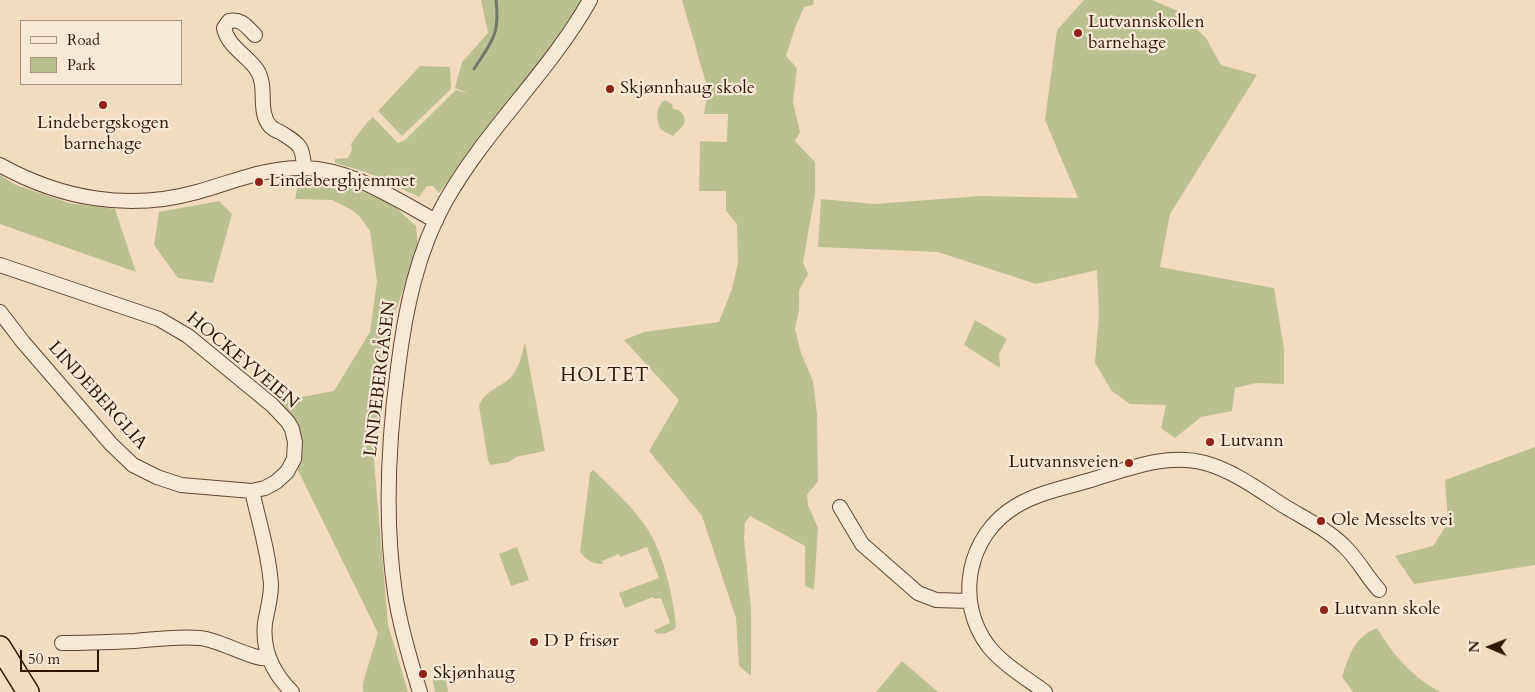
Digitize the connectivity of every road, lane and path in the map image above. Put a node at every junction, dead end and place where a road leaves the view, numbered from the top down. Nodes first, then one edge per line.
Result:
1 (590, 0) edge
2 (255, 35) dead end
3 (0, 165) edge
4 (304, 168) junction
5 (436, 221) junction
6 (0, 265) edge
7 (0, 312) edge
8 (252, 492) junction
9 (840, 507) dead end
10 (1380, 590) dead end
11 (970, 601) junction
12 (62, 643) dead end
13 (0, 647) edge
14 (269, 658) junction
15 (28, 692) edge
16 (292, 692) edge
17 (420, 692) edge
18 (1045, 692) edge

1 - 5 street, LINDEBERGÅSEN
2 - 4 street
3 - 4 street
4 - 5 street
5 - 17 street, LINDEBERGÅSEN
6 - 8 street, HOCKEYVEIEN
7 - 8 street, LINDEBERGLIA
8 - 14 street
9 - 11 street
10 - 11 street
11 - 18 street
12 - 14 street
13 - 15 highway
14 - 16 street

